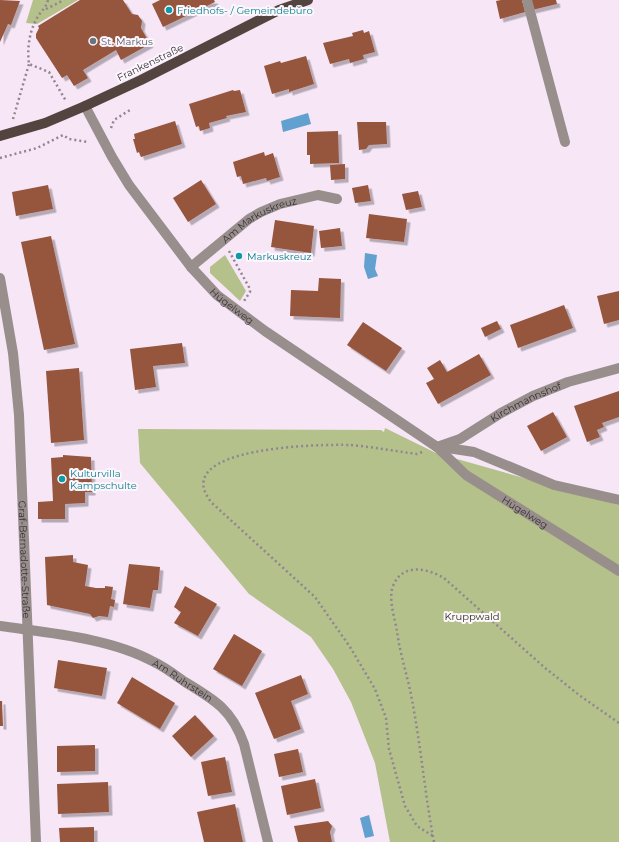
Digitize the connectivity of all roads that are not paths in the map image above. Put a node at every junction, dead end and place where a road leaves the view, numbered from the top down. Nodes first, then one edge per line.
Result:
1 (308, 0) edge
2 (527, 0) edge
3 (85, 106) junction
4 (0, 136) edge
5 (565, 142) dead end
6 (337, 200) dead end
7 (190, 267) junction
8 (0, 278) edge
9 (619, 368) edge
10 (437, 447) junction
11 (619, 500) edge
12 (619, 571) edge
13 (0, 626) edge
14 (26, 630) junction
15 (36, 842) edge
16 (268, 842) edge

1 - 3 main road, Frankenstraße
2 - 5 street
3 - 4 main road, Frankenstraße
3 - 7 street, Hügelweg
6 - 7 street, Am Markuskreuz
7 - 10 street, Hügelweg
8 - 14 street, Graf-Bernadotte-Straße
9 - 10 street, Kirchmannshof
10 - 11 street, Hügelweg
10 - 12 street, Hügelweg
13 - 14 street, Am Ruhrstein
14 - 15 street, Graf-Bernadotte-Straße
14 - 16 street, Am Ruhrstein

